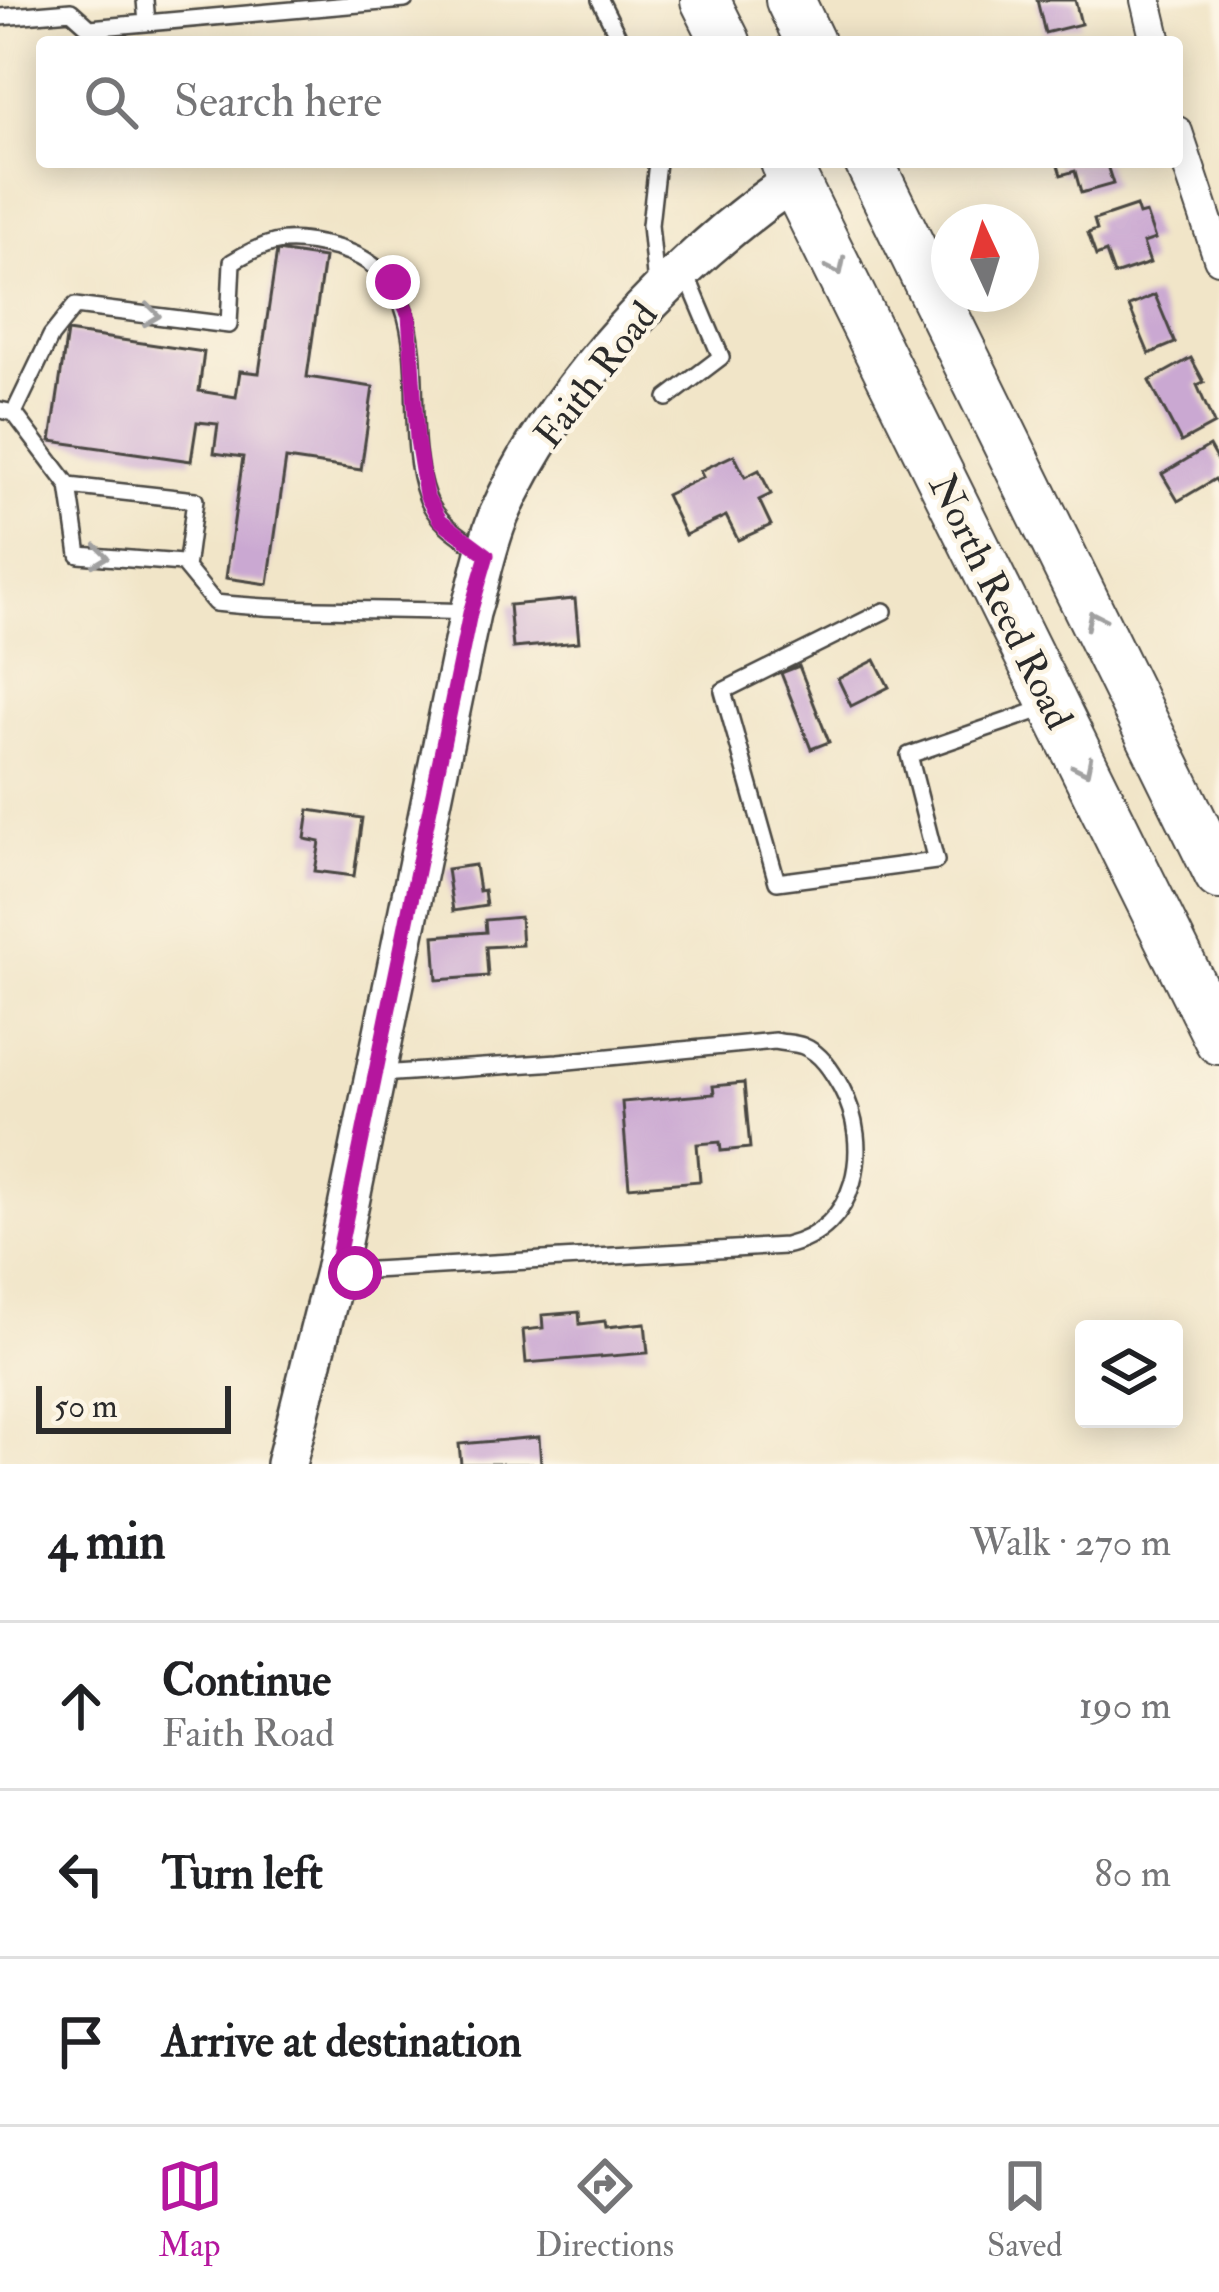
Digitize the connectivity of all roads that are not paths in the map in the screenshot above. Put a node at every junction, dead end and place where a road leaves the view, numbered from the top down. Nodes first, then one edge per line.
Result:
1 (145, 0) edge
2 (405, 0) edge
3 (600, 0) edge
4 (705, 0) edge
5 (790, 0) edge
6 (1146, 0) edge
7 (288, 5) edge
8 (70, 6) edge
9 (226, 8) edge
10 (0, 16) edge
11 (147, 23) junction
12 (618, 36) edge
13 (723, 36) edge
14 (807, 36) edge
15 (1155, 36) edge
16 (1183, 150) edge
17 (657, 168) edge
18 (872, 168) edge
19 (790, 171) edge
20 (1219, 258) edge
21 (670, 281) junction
22 (667, 398) dead end
23 (7, 412) edge
24 (69, 486) junction
25 (487, 555) junction
26 (186, 568) junction
27 (884, 610) dead end
28 (470, 613) junction
29 (1053, 705) junction
30 (1219, 875) edge
31 (1219, 1040) edge
32 (377, 1074) junction
33 (335, 1271) junction
34 (286, 1464) edge

1 - 11 lane
2 - 7 lane
3 - 12 lane
4 - 13 main road
5 - 14 main road
6 - 15 street
7 - 9 lane
8 - 10 lane
8 - 11 lane
9 - 11 lane
16 - 20 street
17 - 21 lane
30 -> 18 main road, North Reed Road
19 - 21 street, Faith Road
19 -> 29 main road, North Reed Road
21 - 22 lane
21 - 25 street, Faith Road
23 - 24 lane
23 -> 25 lane
24 -> 26 lane
24 - 26 lane
25 - 28 street, Faith Road
26 - 28 lane
27 - 29 lane
28 - 32 street, Faith Road
29 -> 31 main road, North Reed Road
32 - 33 street, Faith Road
32 - 33 lane
33 - 34 street, Faith Road

